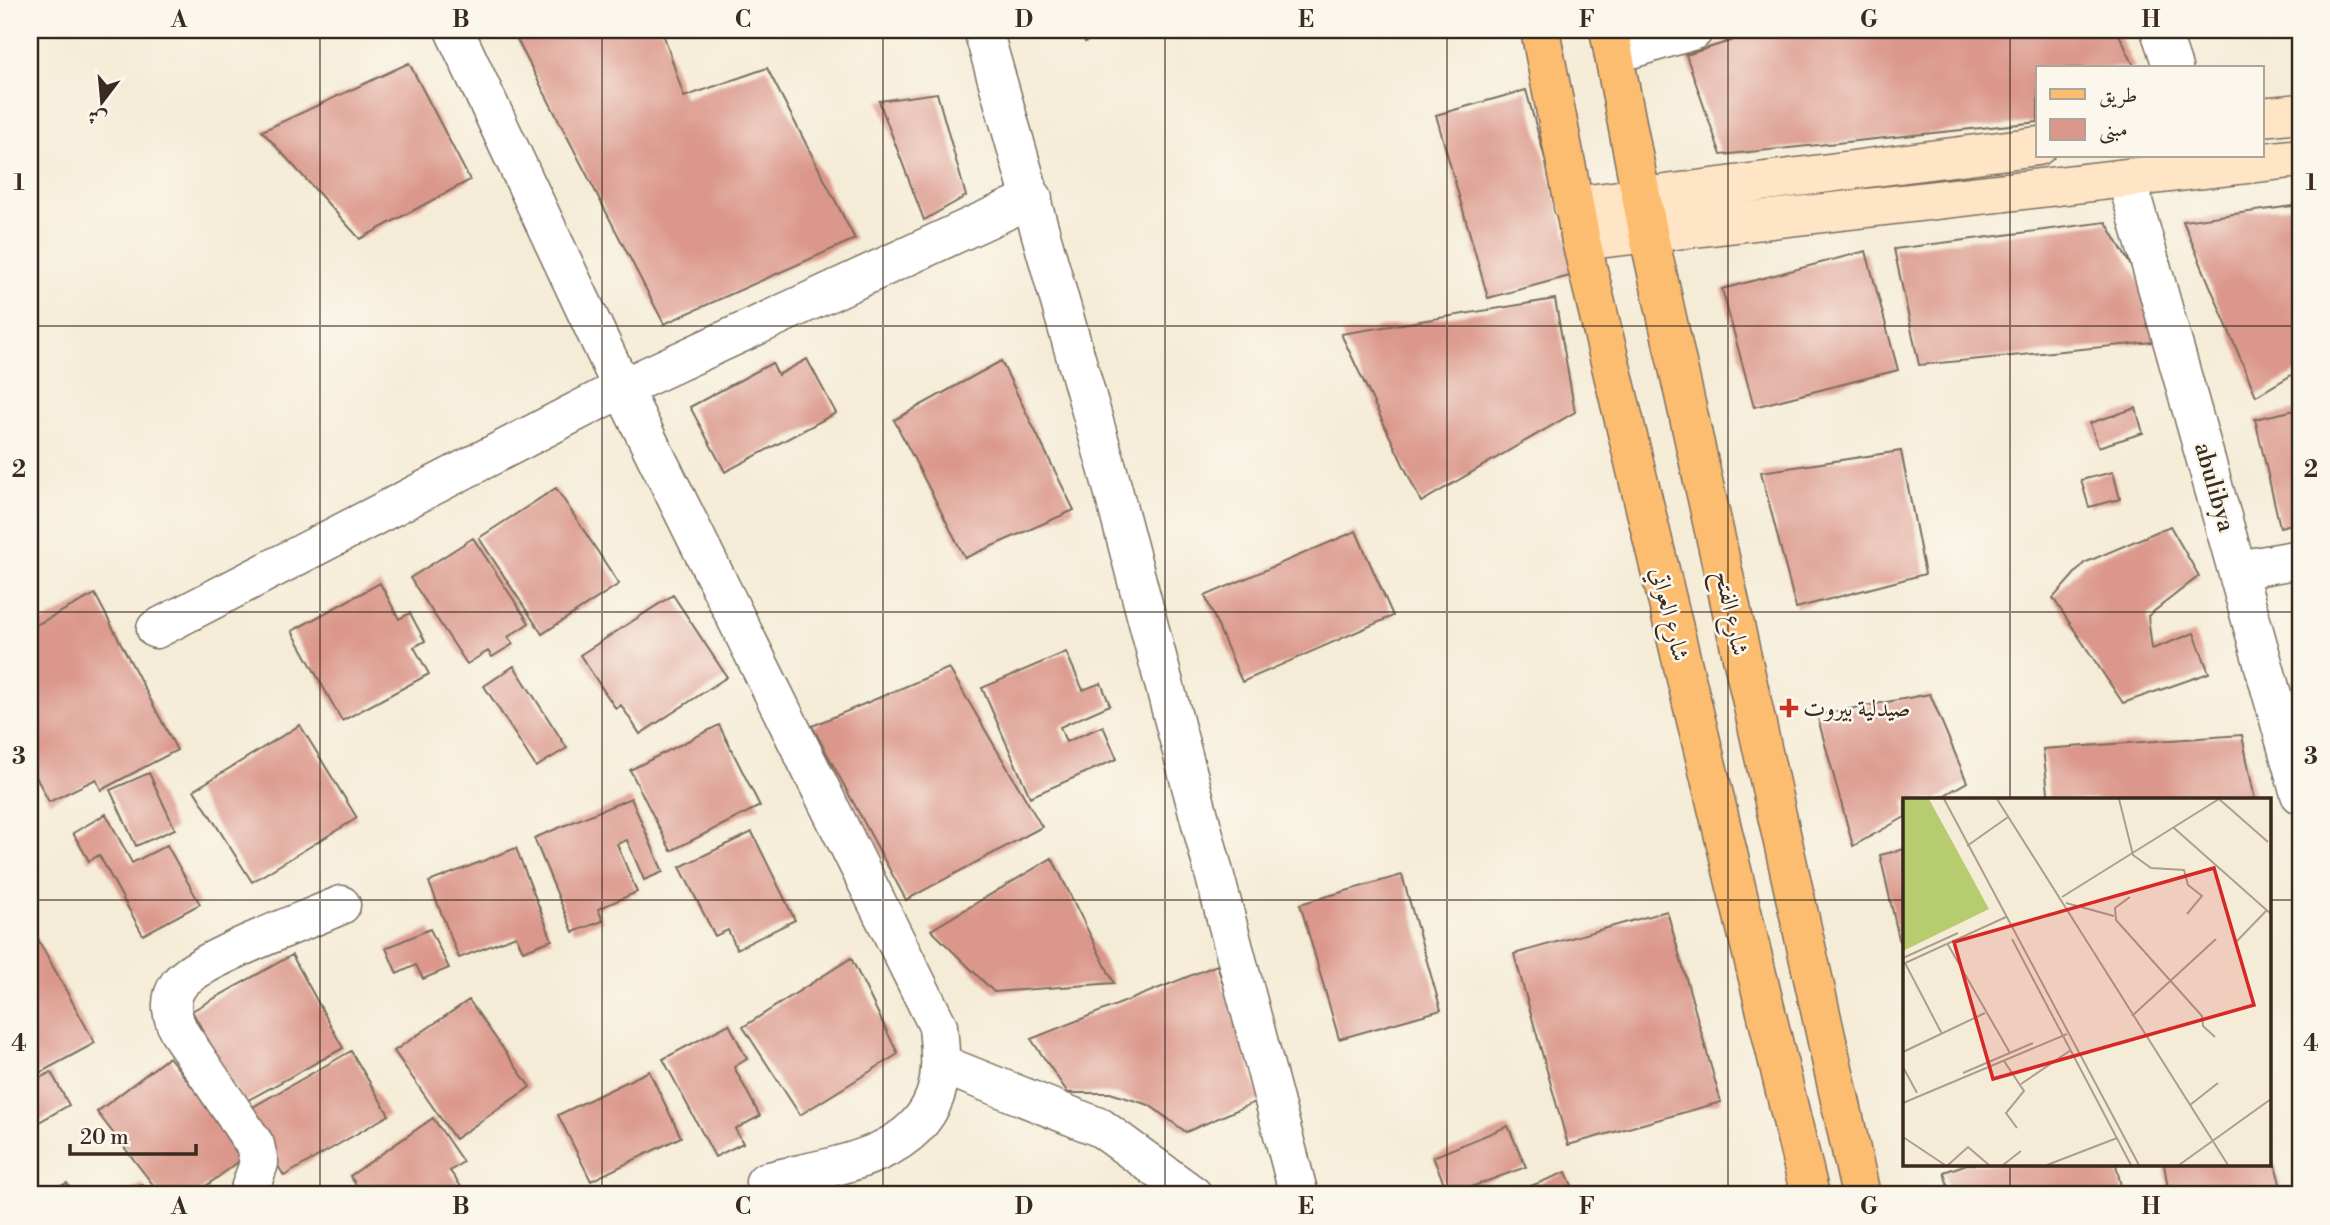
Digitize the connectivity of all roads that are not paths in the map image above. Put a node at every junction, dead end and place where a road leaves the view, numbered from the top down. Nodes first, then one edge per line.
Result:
1 (454, 30) edge
2 (983, 30) edge
3 (1540, 30) edge
4 (1694, 30) edge
5 (2160, 30) edge
6 (1611, 42) edge
7 (2172, 66) edge
8 (2300, 113) edge
9 (2264, 117) edge
10 (2036, 146) edge
11 (2300, 158) edge
12 (2127, 180) junction
13 (1033, 198) junction
14 (1644, 215) junction
15 (1577, 223) junction
16 (622, 388) junction
17 (2300, 559) edge
18 (2238, 570) junction
19 (156, 629) dead end
20 (2300, 794) edge
21 (341, 905) dead end
22 (941, 1064) junction
23 (765, 1182) dead end
24 (248, 1195) edge
25 (1194, 1195) edge
26 (1299, 1195) edge
27 (1810, 1195) edge
28 (1861, 1195) edge

1 - 16 street
2 - 13 street
3 - 15 main road, شارع العواتي
4 - 6 street
5 - 7 street
6 - 14 main road, شارع الفتح
8 - 9 street
10 - 14 street
11 - 12 street
12 - 14 street
12 - 18 street, abulibya
13 - 16 street
13 - 26 street
14 - 15 street
14 - 28 main road, شارع الفتح
15 - 27 main road, شارع العواتي
16 - 19 street
16 - 22 street
17 - 18 street
18 - 20 street, abulibya
21 - 24 street
22 - 23 street
22 - 25 street

